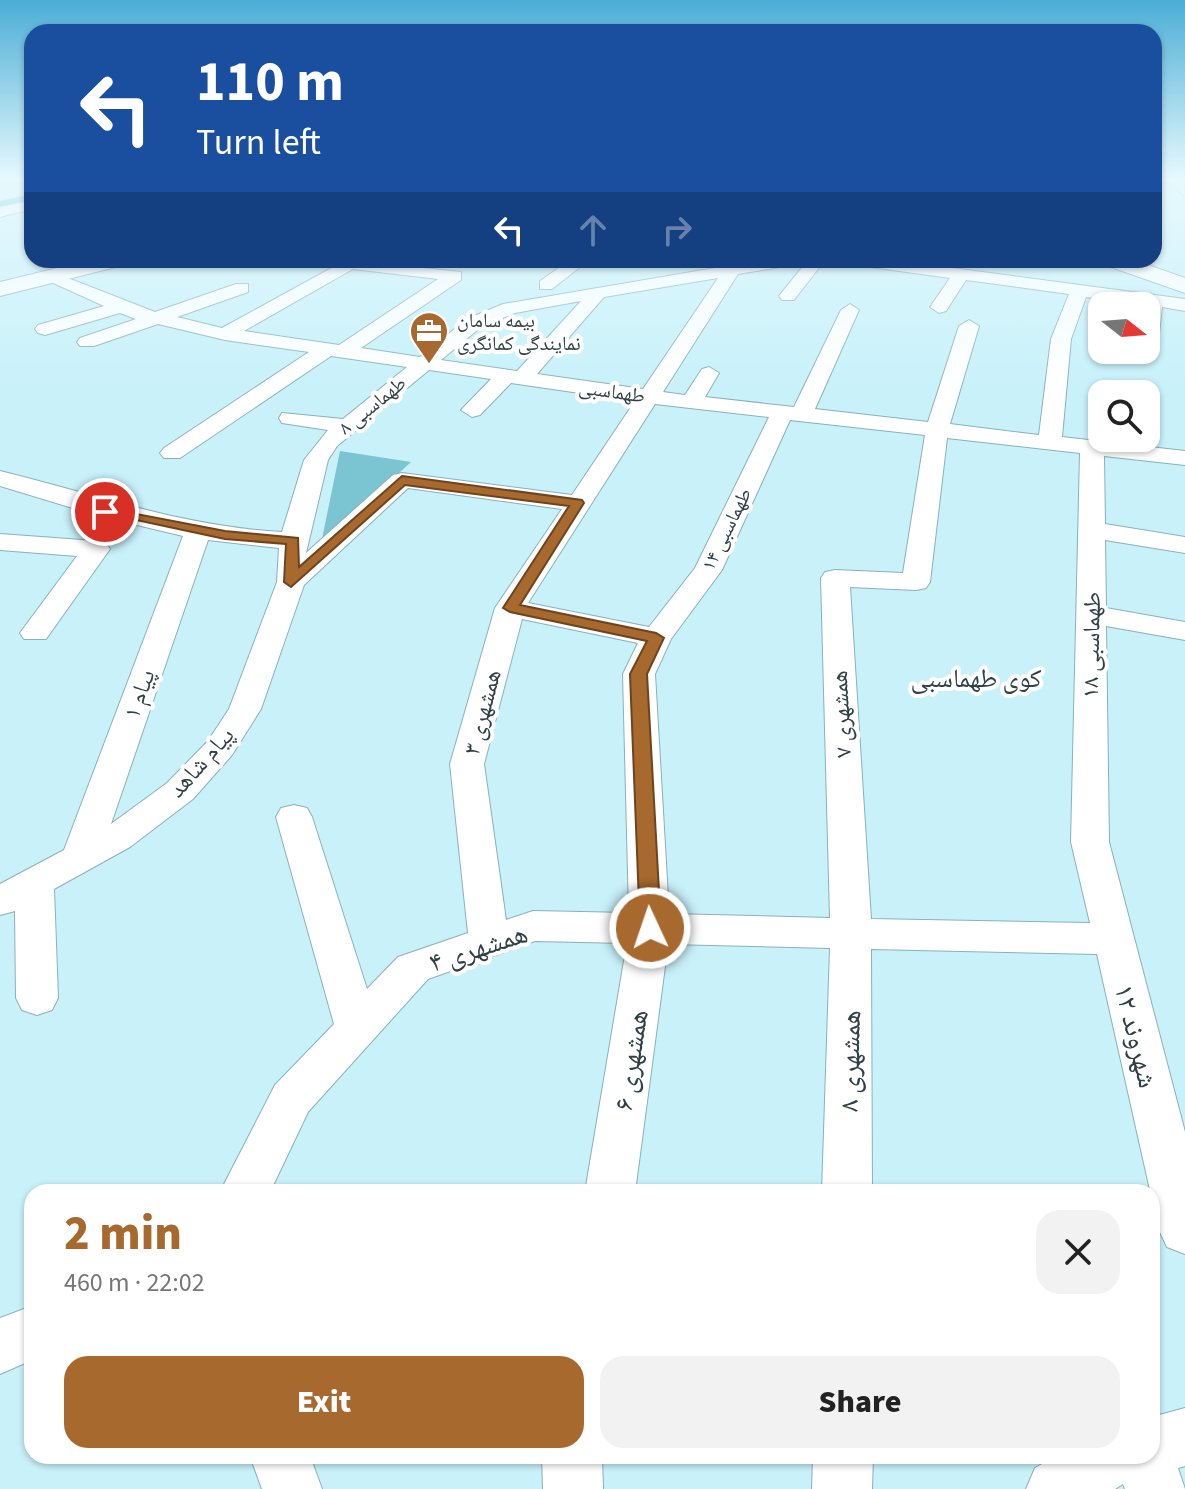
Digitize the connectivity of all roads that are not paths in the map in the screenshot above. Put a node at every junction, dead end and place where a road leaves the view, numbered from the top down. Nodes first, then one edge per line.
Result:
1 (84, 268) edge
2 (343, 268) edge
3 (385, 268) edge
4 (570, 268) edge
5 (744, 268) edge
6 (811, 268) edge
7 (912, 268) edge
8 (1135, 268) edge
9 (732, 270) junction
10 (961, 275) junction
11 (49, 277) junction
12 (546, 285) dead end
13 (1185, 286) edge
14 (242, 288) dead end
15 (0, 289) edge
16 (1079, 291) junction
17 (599, 292) junction
18 (1088, 292) edge
19 (788, 296) dead end
20 (1160, 302) edge
21 (1185, 305) edge
22 (121, 307) junction
23 (939, 307) dead end
24 (850, 310) dead end
25 (159, 320) junction
26 (969, 326) dead end
27 (45, 329) dead end
28 (225, 334) junction
29 (87, 342) dead end
30 (335, 350) junction
31 (425, 363) junction
32 (709, 373) dead end
33 (515, 376) junction
34 (646, 396) junction
35 (691, 402) junction
36 (472, 410) dead end
37 (792, 413) junction
38 (290, 418) dead end
39 (347, 426) junction
40 (937, 430) junction
41 (1050, 443) junction
42 (1088, 448) edge
43 (1092, 452) edge
44 (1129, 452) edge
45 (172, 453) dead end
46 (1185, 458) edge
47 (0, 478) edge
48 (578, 503) junction
49 (198, 530) junction
50 (1094, 530) junction
51 (293, 541) junction
52 (0, 542) edge
53 (1185, 545) edge
54 (291, 582) junction
55 (510, 608) junction
56 (1090, 614) junction
57 (1185, 631) edge
58 (35, 633) dead end
59 (656, 638) junction
60 (294, 817) dead end
61 (1090, 842) joint
62 (80, 858) junction
63 (17, 892) edge
64 (650, 928) junction
65 (851, 931) junction
66 (1113, 939) junction
67 (489, 941) junction
68 (37, 998) dead end
69 (357, 1028) junction
70 (249, 1184) edge
71 (611, 1184) edge
72 (847, 1184) edge
73 (1185, 1230) edge
74 (24, 1336) edge
75 (0, 1346) edge
76 (1185, 1437) edge
77 (1160, 1444) edge
78 (283, 1464) edge
79 (572, 1464) edge
80 (843, 1464) edge
81 (1101, 1464) edge
82 (1145, 1464) edge
83 (292, 1489) edge
84 (573, 1489) edge
85 (842, 1489) edge
86 (1056, 1489) edge
87 (1156, 1489) edge

1 - 11 main road
2 - 28 street
3 - 30 street
4 - 12 street
5 - 9 street, ۸ طهماسبی
6 - 19 street
7 - 10 street
8 - 13 main road
9 - 17 street, ۸ طهماسبی
9 - 34 street, ۳ همشهری
10 - 16 street
10 - 23 street
11 - 15 main road
11 - 22 street, طهماسبی
14 - 25 street
16 - 18 street
16 - 41 street
17 - 31 street, ۸ طهماسبی
17 - 33 street
20 - 21 street
22 - 25 street, طهماسبی
22 - 27 street
24 - 37 street, ۱۴ طهماسبی
25 - 28 street, طهماسبی
25 - 29 street
26 - 40 street
28 - 30 street, طهماسبی
30 - 31 street, طهماسبی
30 - 45 street
31 - 33 street, طهماسبی
31 - 39 street, ۸ طهماسبی
32 - 35 street
33 - 34 street, طهماسبی
33 - 36 street
34 - 35 street, طهماسبی
34 - 48 street, ۳ همشهری
35 - 37 street, طهماسبی
37 - 40 street, طهماسبی
37 - 59 street, ۱۴ طهماسبی
38 - 39 street
39 - 51 street, ۸ طهماسبی
40 - 41 street, طهماسبی
40 - 65 street, ۷ همشهری
41 - 42 street, طهماسبی
43 - 50 street, ۱۸ طهماسبی
44 - 46 street, طهماسبی
47 - 49 street
48 - 54 street
48 - 55 street, ۳ همشهری
49 - 51 street
49 - 62 street, ۱ پیام
50 - 53 street
50 - 56 street, ۱۸ طهماسبی
51 - 54 street, پیام شاهد
52 - 58 street
54 - 62 street, پیام شاهد
55 - 59 street
55 - 67 street, ۳ همشهری
56 - 57 street
56 - 61 street, ۱۸ طهماسبی
59 - 64 street, ۱۴ طهماسبی
60 - 69 street
61 - 66 street, شهروند ۱۲
62 - 63 street, پیام شاهد
63 - 68 street
64 - 65 street, همشهری ۴
64 - 67 street, همشهری ۴
64 - 71 street, ۶ همشهری
65 - 66 street, همشهری ۴
65 - 72 street, ۸ همشهری
66 - 73 street, شهروند ۱۲
67 - 69 street, همشهری ۴
69 - 70 street, همشهری ۴
74 - 75 street
76 - 77 street
78 - 83 street
79 - 84 street
80 - 85 street
81 - 86 street
82 - 87 street

